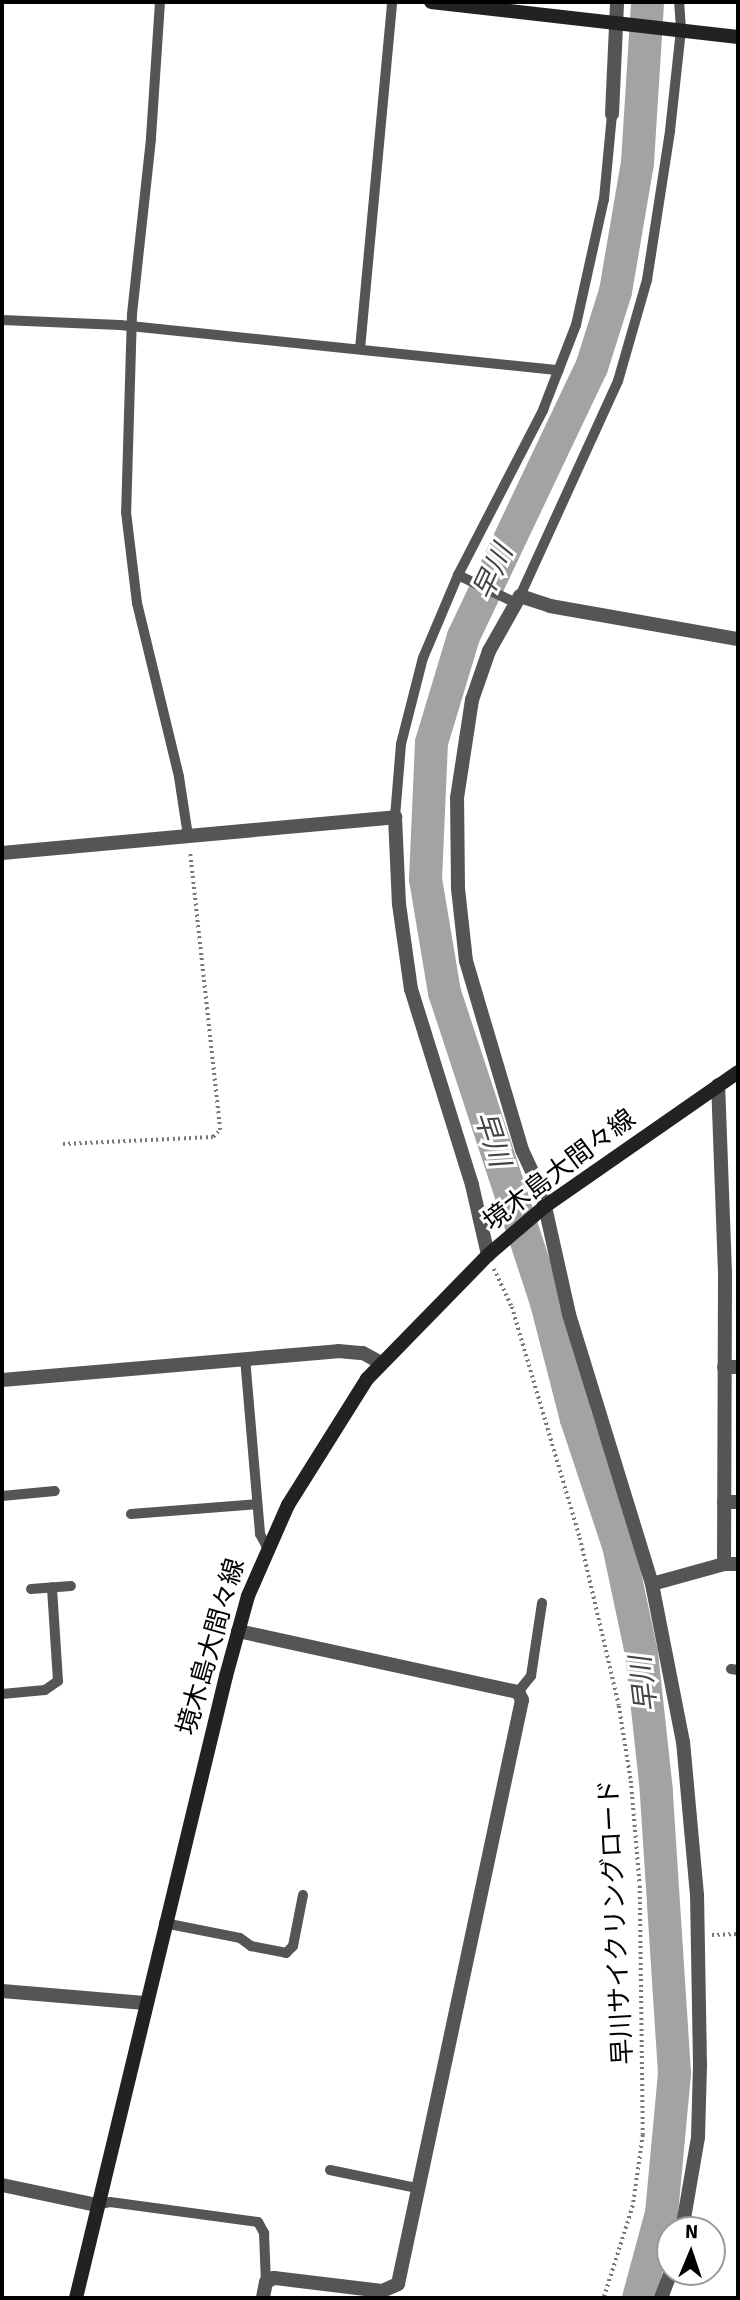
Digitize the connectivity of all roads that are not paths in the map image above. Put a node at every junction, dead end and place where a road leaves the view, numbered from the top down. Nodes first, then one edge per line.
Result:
1 (160, 2) edge
2 (393, 2) edge
3 (431, 2) edge
4 (617, 2) edge
5 (679, 2) edge
6 (618, 22) junction
7 (676, 28) junction
8 (738, 37) edge
9 (612, 114) joint
10 (2, 320) edge
11 (132, 327) junction
12 (360, 349) junction
13 (559, 370) junction
14 (461, 576) junction
15 (514, 599) junction
16 (738, 639) edge
17 (395, 817) junction
18 (188, 835) junction
19 (2, 853) edge
20 (738, 1072) edge
21 (719, 1085) junction
22 (540, 1211) junction
23 (491, 1256) junction
24 (732, 1310) edge
25 (244, 1358) junction
26 (381, 1363) junction
27 (731, 1367) edge
28 (2, 1380) edge
29 (55, 1491) dead end
30 (2, 1496) edge
31 (731, 1502) edge
32 (257, 1504) junction
33 (131, 1514) dead end
34 (267, 1547) junction
35 (731, 1564) edge
36 (652, 1584) junction
37 (71, 1586) dead end
38 (52, 1587) junction
39 (31, 1589) dead end
40 (542, 1603) dead end
41 (238, 1631) junction
42 (518, 1692) junction
43 (2, 1694) edge
44 (303, 1895) dead end
45 (164, 1923) junction
46 (2, 1991) edge
47 (144, 2003) junction
48 (330, 2170) dead end
49 (2, 2185) edge
50 (417, 2189) junction
51 (96, 2205) junction
52 (684, 2216) edge
53 (266, 2282) junction
54 (76, 2298) edge
55 (263, 2298) edge

1 - 11 lane
2 - 12 lane
3 - 6 main road
4 - 6 street
5 - 7 lane
6 - 7 main road
6 - 9 street
7 - 8 main road
7 - 15 lane
9 - 13 lane
10 - 11 lane
11 - 12 lane
11 - 18 lane
12 - 13 lane
13 - 14 lane
14 - 15 lane
14 - 17 lane
15 - 16 street
15 - 22 street
17 - 18 street
17 - 23 street
18 - 19 street
20 - 21 main road, 境木島大間々線
21 - 22 main road, 境木島大間々線
21 - 24 street
22 - 23 main road, 境木島大間々線
22 - 36 street
23 - 26 main road, 境木島大間々線
24 - 27 street
25 - 26 street
25 - 28 street
25 - 32 lane
26 - 34 main road, 境木島大間々線
27 - 31 street
29 - 30 lane
31 - 35 street
32 - 33 lane
32 - 34 lane
34 - 41 main road, 境木島大間々線
35 - 36 street
36 - 52 street
37 - 38 lane
38 - 39 lane
38 - 43 lane
40 - 42 lane
41 - 42 street
41 - 45 main road, 境木島大間々線
42 - 50 street
44 - 45 lane
45 - 47 main road, 境木島大間々線
46 - 47 street
47 - 51 main road, 境木島大間々線
48 - 50 lane
49 - 51 street
50 - 53 street
51 - 53 lane
51 - 54 main road, 境木島大間々線
53 - 55 street

